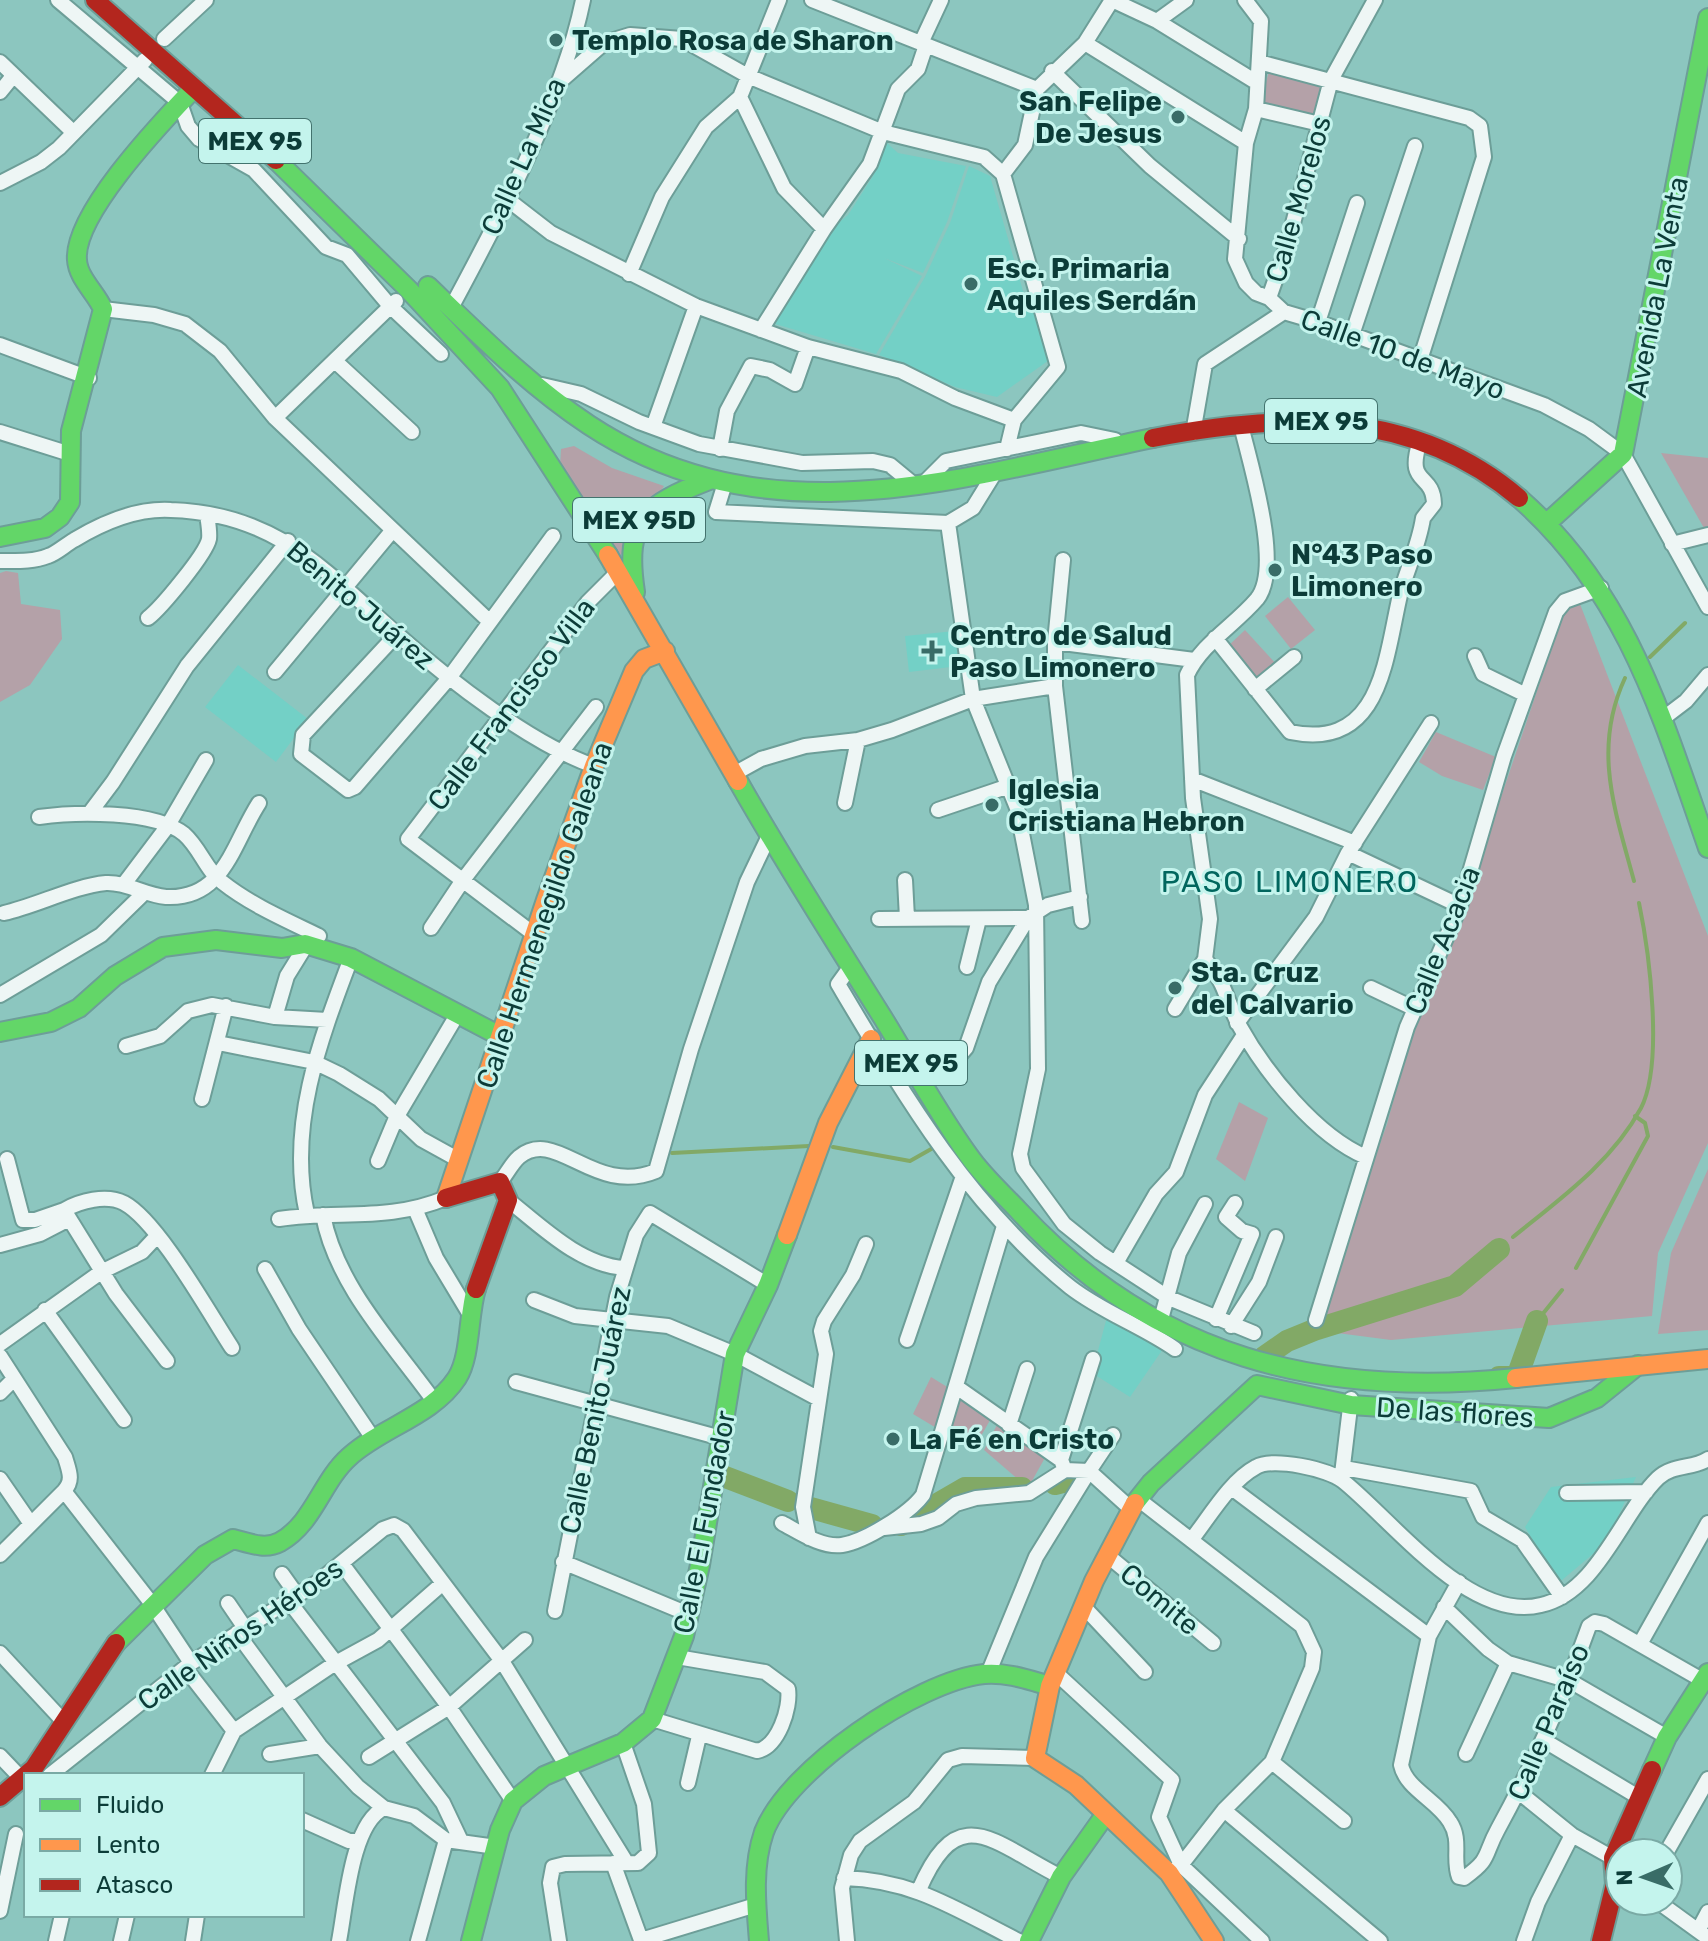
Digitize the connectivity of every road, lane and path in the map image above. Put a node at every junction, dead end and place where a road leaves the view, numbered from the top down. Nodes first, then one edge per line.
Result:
1 (58, 0) edge
2 (95, 0) edge
3 (121, 0) edge
4 (206, 0) edge
5 (583, 0) edge
6 (779, 0) edge
7 (812, 0) edge
8 (941, 0) edge
9 (1112, 0) edge
10 (1186, 0) edge
11 (1245, 0) edge
12 (1375, 0) edge
13 (1708, 18) edge
14 (1157, 21) junction
15 (1085, 43) junction
16 (924, 44) junction
17 (158, 45) junction
18 (0, 62) edge
19 (1259, 62) junction
20 (139, 68) junction
21 (1052, 71) junction
22 (13, 76) junction
23 (748, 76) junction
24 (1331, 80) junction
25 (1256, 82) junction
26 (557, 84) junction
27 (194, 88) junction
28 (1037, 89) junction
29 (0, 92) edge
30 (740, 97) junction
31 (180, 103) junction
32 (1256, 109) junction
33 (1320, 124) junction
34 (73, 132) junction
35 (883, 132) junction
36 (1246, 143) junction
37 (1415, 146) dead end
38 (1003, 174) junction
39 (0, 183) edge
40 (507, 199) junction
41 (1357, 203) dead end
42 (824, 229) junction
43 (1239, 239) junction
44 (629, 274) junction
45 (408, 289) junction
46 (1269, 298) junction
47 (390, 306) junction
48 (696, 306) junction
49 (451, 308) junction
50 (103, 309) junction
51 (1284, 312) junction
52 (1318, 322) junction
53 (761, 330) junction
54 (1352, 335) junction
55 (0, 345) edge
56 (808, 347) junction
57 (441, 354) dead end
58 (1421, 357) junction
59 (335, 361) junction
60 (89, 378) junction
61 (533, 385) junction
62 (275, 418) junction
63 (1014, 420) junction
64 (1241, 425) junction
65 (653, 427) junction
66 (0, 432) edge
67 (412, 432) dead end
68 (1193, 433) junction
69 (1420, 441) junction
70 (1135, 445) junction
71 (720, 449) junction
72 (1007, 449) junction
73 (67, 453) junction
74 (1623, 454) junction
75 (994, 474) junction
76 (717, 481) junction
77 (918, 484) junction
78 (207, 514) junction
79 (948, 523) junction
80 (1547, 523) junction
81 (392, 531) junction
82 (1708, 535) edge
83 (553, 536) dead end
84 (0, 537) edge
85 (288, 541) junction
86 (1672, 544) junction
87 (1063, 560) dead end
88 (0, 561) edge
89 (618, 572) junction
90 (345, 585) junction
91 (1601, 588) junction
92 (636, 599) junction
93 (1708, 607) edge
94 (148, 618) dead end
95 (489, 621) junction
96 (397, 634) junction
97 (1215, 638) junction
98 (1055, 642) junction
99 (665, 651) junction
100 (1475, 656) dead end
101 (1294, 657) dead end
102 (1194, 660) junction
103 (275, 672) dead end
104 (1708, 675) edge
105 (449, 678) junction
106 (1055, 686) junction
107 (1255, 689) junction
108 (1526, 695) junction
109 (973, 699) junction
110 (596, 707) dead end
111 (504, 715) junction
112 (1661, 720) junction
113 (1431, 723) dead end
114 (858, 740) junction
115 (560, 754) junction
116 (206, 760) dead end
117 (594, 766) junction
118 (734, 774) junction
119 (1192, 779) junction
120 (1009, 786) junction
121 (259, 803) dead end
122 (845, 803) dead end
123 (938, 810) dead end
124 (89, 814) junction
125 (39, 817) dead end
126 (167, 827) junction
127 (769, 836) junction
128 (1352, 848) junction
129 (1708, 848) edge
130 (218, 879) junction
131 (463, 880) junction
132 (905, 880) dead end
133 (124, 884) junction
134 (144, 893) junction
135 (1080, 897) junction
136 (1460, 906) junction
137 (4, 913) dead end
138 (1032, 915) junction
139 (907, 918) junction
140 (879, 919) dead end
141 (979, 919) junction
142 (1082, 921) dead end
143 (431, 928) dead end
144 (535, 935) junction
145 (312, 940) junction
146 (351, 958) junction
147 (1205, 959) junction
148 (851, 966) junction
149 (967, 967) dead end
150 (1371, 988) dead end
151 (0, 995) edge
152 (226, 1006) junction
153 (1175, 1009) dead end
154 (1415, 1009) junction
155 (457, 1015) junction
156 (275, 1017) junction
157 (327, 1020) junction
158 (1241, 1029) junction
159 (0, 1032) edge
160 (500, 1036) junction
161 (871, 1039) junction
162 (218, 1043) junction
163 (126, 1046) dead end
164 (314, 1062) junction
165 (952, 1064) dead end
166 (202, 1099) dead end
167 (396, 1118) junction
168 (1366, 1157) junction
169 (7, 1159) dead end
170 (459, 1160) junction
171 (378, 1161) dead end
172 (962, 1179) junction
173 (500, 1182) junction
174 (446, 1198) junction
175 (508, 1200) junction
176 (1235, 1203) dead end
177 (1205, 1204) dead end
178 (416, 1211) junction
179 (67, 1214) junction
180 (307, 1214) junction
181 (323, 1215) junction
182 (279, 1219) dead end
183 (1004, 1226) junction
184 (157, 1236) junction
185 (1276, 1237) dead end
186 (866, 1244) dead end
187 (0, 1245) edge
188 (1116, 1263) junction
189 (624, 1268) junction
190 (265, 1269) dead end
191 (101, 1272) junction
192 (768, 1285) junction
193 (1169, 1298) junction
194 (534, 1300) dead end
195 (45, 1310) junction
196 (469, 1313) junction
197 (614, 1317) junction
198 (1216, 1319) junction
199 (1316, 1320) dead end
200 (1160, 1323) junction
201 (1231, 1326) junction
202 (1254, 1333) dead end
203 (907, 1340) dead end
204 (0, 1344) edge
205 (232, 1348) dead end
206 (1175, 1349) dead end
207 (735, 1354) junction
208 (0, 1356) edge
209 (1093, 1359) dead end
210 (1708, 1359) edge
211 (167, 1361) dead end
212 (1638, 1365) junction
213 (1027, 1369) dead end
214 (13, 1380) junction
215 (1349, 1381) junction
216 (516, 1382) dead end
217 (958, 1388) junction
218 (0, 1393) edge
219 (817, 1398) junction
220 (434, 1401) junction
221 (598, 1405) junction
222 (1351, 1405) junction
223 (124, 1420) dead end
224 (1009, 1425) junction
225 (1113, 1435) dead end
226 (372, 1437) junction
227 (721, 1438) junction
228 (1708, 1459) edge
229 (1063, 1465) junction
230 (1089, 1471) junction
231 (1342, 1473) junction
232 (0, 1479) edge
233 (1233, 1489) junction
234 (64, 1491) junction
235 (1646, 1492) junction
236 (1567, 1493) dead end
237 (1134, 1504) junction
238 (782, 1523) dead end
239 (1708, 1523) edge
240 (31, 1524) junction
241 (879, 1528) junction
242 (809, 1538) junction
243 (1192, 1539) junction
244 (0, 1555) edge
245 (1107, 1555) junction
246 (563, 1562) junction
247 (342, 1564) junction
248 (282, 1574) dead end
249 (1459, 1582) junction
250 (443, 1583) junction
251 (1562, 1597) junction
252 (293, 1598) junction
253 (228, 1603) dead end
254 (152, 1604) junction
255 (1084, 1607) junction
256 (1444, 1607) junction
257 (555, 1611) dead end
258 (688, 1614) junction
259 (241, 1630) junction
260 (391, 1630) junction
261 (1429, 1636) junction
262 (525, 1640) dead end
263 (1213, 1643) dead end
264 (1640, 1644) junction
265 (0, 1653) edge
266 (677, 1657) junction
267 (502, 1661) junction
268 (1508, 1663) junction
269 (334, 1664) junction
270 (188, 1666) junction
271 (1145, 1672) dead end
272 (988, 1674) junction
273 (1053, 1680) junction
274 (1570, 1681) junction
275 (1704, 1685) edge
276 (284, 1696) junction
277 (449, 1707) junction
278 (652, 1719) junction
279 (64, 1722) junction
280 (234, 1731) junction
281 (699, 1736) junction
282 (1667, 1737) junction
283 (1545, 1741) junction
284 (394, 1743) junction
285 (623, 1743) junction
286 (320, 1746) junction
287 (270, 1754) dead end
288 (1466, 1754) dead end
289 (0, 1756) edge
290 (369, 1757) dead end
291 (1035, 1758) junction
292 (1272, 1762) junction
293 (568, 1767) junction
294 (35, 1773) edge
295 (38, 1773) edge
296 (38, 1773) edge
297 (213, 1773) edge
298 (1708, 1779) edge
299 (24, 1782) edge
300 (688, 1783) dead end
301 (1520, 1793) junction
302 (0, 1797) edge
303 (1640, 1798) junction
304 (513, 1801) junction
305 (384, 1808) junction
306 (1224, 1810) junction
307 (1105, 1815) junction
308 (304, 1821) edge
309 (1344, 1821) dead end
310 (16, 1834) dead end
311 (1572, 1835) junction
312 (1622, 1837) edge
313 (1675, 1837) edge
314 (453, 1840) junction
315 (359, 1841) junction
316 (496, 1847) junction
317 (1604, 1853) edge
318 (620, 1862) junction
319 (1175, 1869) junction
320 (1061, 1877) junction
321 (844, 1878) junction
322 (919, 1890) junction
323 (756, 1905) junction
324 (0, 1911) edge
325 (1708, 1912) edge
326 (62, 1917) edge
327 (127, 1917) edge
328 (197, 1917) edge
329 (1608, 1917) edge
330 (1680, 1917) edge
331 (1704, 1933) edge
332 (687, 1935) edge
333 (56, 1941) edge
334 (121, 1941) edge
335 (193, 1941) edge
336 (339, 1941) edge
337 (418, 1941) edge
338 (471, 1941) edge
339 (559, 1941) edge
340 (759, 1941) edge
341 (847, 1941) edge
342 (1019, 1941) edge
343 (1029, 1941) edge
344 (1214, 1941) edge
345 (1262, 1941) edge
346 (1380, 1941) edge
347 (1524, 1941) edge
348 (1601, 1941) edge

1 - 20 street
2 - 17 main road, MEX 95
3 - 17 main road, MEX 95
4 - 17 street
5 - 26 street, Calle La Mica
6 - 23 street
7 - 16 street
8 - 16 street
9 - 14 street
9 - 15 street
10 - 14 street
11 - 19 street
12 - 24 street, Calle Morelos
13 - 74 main road, Avenida La Venta
14 - 25 street
15 - 21 street
15 - 36 street
16 - 28 street
16 - 35 street
17 - 20 street
17 - 27 main road, MEX 95
17 - 49 main road, MEX 95
18 - 22 street
19 - 24 street
19 - 25 street
20 - 31 street
20 - 34 street
21 - 28 street
21 - 43 street
22 - 29 street
22 - 34 street
23 - 26 street
23 - 30 street
23 - 35 street
24 - 33 street, Calle Morelos
24 - 58 street
25 - 32 street
26 - 40 street, Calle La Mica
27 - 31 main road
27 - 45 main road, MEX 95
28 - 38 street
30 - 42 street
30 - 44 street
31 - 47 street
31 - 50 main road
32 - 33 street
32 - 36 street
33 - 46 street, Calle Morelos
34 - 39 street
35 - 38 street
35 - 42 street
36 - 43 street
37 - 54 street
38 - 63 street
40 - 44 street
40 - 49 street, Calle La Mica
41 - 52 street
42 - 53 street
43 - 46 street
44 - 48 street
45 - 47 street
45 - 89 main road, MEX 95
46 - 51 street, Calle Morelos
47 - 57 street
47 - 59 street
48 - 53 street
48 - 65 street
49 - 61 main road, MEX 95
50 - 60 main road
50 - 62 street
51 - 52 street, Calle 10 de Mayo
51 - 68 street, Calle 10 de Mayo
52 - 54 street, Calle 10 de Mayo
53 - 56 street
54 - 58 street, Calle 10 de Mayo
55 - 60 street
56 - 63 street
56 - 71 street
58 - 74 street, Calle 10 de Mayo
59 - 62 street
59 - 67 street
60 - 73 main road
61 - 65 street
61 - 76 main road, MEX 95
62 - 81 street
63 - 72 street
64 - 68 main road, MEX 95
64 - 69 main road, MEX 95
64 - 97 street
65 - 71 street
66 - 73 street
68 - 70 main road, MEX 95
69 - 80 main road, MEX 95
69 - 107 street
70 - 72 street
70 - 75 main road, MEX 95
71 - 77 street
72 - 77 street
73 - 84 main road
74 - 80 main road
74 - 86 street
75 - 77 main road, MEX 95
75 - 79 street
76 - 77 main road, MEX 95
76 - 79 street
76 - 92 main road, MEX 95D
78 - 85 street, Benito Juárez
78 - 88 street, Benito Juárez
78 - 94 street
79 - 109 street
80 - 91 main road, MEX 95
81 - 90 street
81 - 95 street
82 - 86 street
83 - 95 street, Benito Juárez
85 - 90 street, Benito Juárez
85 - 124 street
86 - 93 street
87 - 98 street
89 - 92 main road, MEX 95
89 - 111 street, Calle Francisco Villa
90 - 96 street, Benito Juárez
90 - 103 street
91 - 108 street, Calle Acacia
91 - 112 main road, MEX 95
92 - 99 main road, MEX 95
95 - 105 street, Benito Juárez
96 - 105 street, Benito Juárez
96 - 105 street
97 - 102 street
97 - 107 street
98 - 102 street
98 - 106 street
99 - 117 main road, Calle Hermenegildo Galeana
99 - 118 main road, MEX 95
100 - 108 street
101 - 107 street
102 - 119 street
104 - 112 street
105 - 111 street, Benito Juárez
106 - 109 street
106 - 135 street
108 - 136 street, Calle Acacia
109 - 114 street
109 - 120 street
110 - 115 street
111 - 115 street, Benito Juárez
111 - 131 street, Calle Francisco Villa
112 - 129 main road, MEX 95
113 - 128 street
114 - 118 street
114 - 122 street
115 - 117 street, Benito Juárez
115 - 131 street
116 - 126 street
117 - 144 main road, Calle Hermenegildo Galeana
118 - 127 main road, MEX 95
119 - 128 street
119 - 147 street
120 - 123 street
120 - 138 street
121 - 130 street
124 - 125 street
124 - 126 street
126 - 130 street
126 - 133 street
127 - 148 main road, MEX 95
127 - 173 street
128 - 136 street
128 - 158 street
130 - 134 street
130 - 145 street
131 - 143 street
131 - 144 street
132 - 139 street
133 - 134 street
133 - 137 street
134 - 151 street
135 - 138 street
135 - 142 street
136 - 154 street, Calle Acacia
138 - 141 street
138 - 165 street
138 - 188 street
139 - 140 street
139 - 141 street
141 - 149 street
144 - 160 main road, Calle Hermenegildo Galeana
145 - 146 main road
145 - 156 street
145 - 159 main road
146 - 155 main road
146 - 157 street
147 - 153 street
147 - 158 street
148 - 161 street
148 - 200 main road, MEX 95
150 - 154 street
152 - 156 street
152 - 162 street
152 - 163 street
154 - 168 street, Calle Acacia
155 - 160 main road
155 - 167 street
156 - 157 street
157 - 164 street
158 - 168 street
158 - 188 street
160 - 170 main road, Calle Hermenegildo Galeana
161 - 172 street
161 - 192 main road, Calle El Fundador
162 - 164 street
162 - 166 street
164 - 167 street
164 - 180 street
167 - 170 street
167 - 171 street
168 - 199 street, Calle Acacia
169 - 179 street
170 - 174 main road, Calle Hermenegildo Galeana
172 - 183 street
172 - 203 street
173 - 174 main road
173 - 175 main road
174 - 178 street
175 - 189 street
175 - 196 main road
176 - 198 street
177 - 193 street
178 - 181 street
178 - 196 street
179 - 184 street
179 - 187 street
179 - 191 street
180 - 181 street
180 - 182 street
181 - 220 street
183 - 206 street
183 - 217 street
184 - 191 street
184 - 205 street
185 - 201 street
186 - 219 street
188 - 193 street
189 - 192 street, Calle Benito Juárez
189 - 197 street, Calle Benito Juárez
190 - 226 street
191 - 195 street
191 - 211 street
192 - 207 main road, Calle El Fundador
193 - 198 street
193 - 200 street
194 - 197 street
195 - 204 street
195 - 223 street
196 - 220 main road
197 - 207 street
197 - 221 street, Calle Benito Juárez
198 - 201 street
200 - 215 main road, MEX 95
201 - 202 street
207 - 219 street
207 - 227 main road, Calle El Fundador
208 - 214 street
209 - 229 street
210 - 212 main road, MEX 95
212 - 215 main road, MEX 95
212 - 222 main road, De las flores
213 - 224 street
214 - 218 street
214 - 234 street
215 - 222 street
216 - 221 street
217 - 224 street
217 - 241 street
219 - 242 street
220 - 226 main road
221 - 227 street
221 - 246 street, Calle Benito Juárez
222 - 231 street
222 - 237 main road, De las flores
224 - 229 street
225 - 230 street
226 - 254 main road
227 - 258 main road, Calle El Fundador
228 - 235 street
229 - 230 street
229 - 241 street
230 - 237 street
230 - 272 street
231 - 233 street
231 - 249 street
231 - 251 street
232 - 240 street
233 - 243 street
233 - 261 street
234 - 240 street
234 - 254 street
235 - 236 street
235 - 251 street
237 - 243 street
237 - 245 main road
238 - 242 street
239 - 264 street
240 - 244 street
241 - 242 street
243 - 292 street
245 - 255 main road
245 - 263 street, Comite
246 - 257 street, Calle Benito Juárez
246 - 258 street
247 - 250 street, Calle Niños Héroes
247 - 252 street, Calle Niños Héroes
247 - 260 street
248 - 252 street
249 - 251 street
249 - 256 street
250 - 260 street
250 - 267 street
252 - 259 street, Calle Niños Héroes
252 - 269 street
253 - 259 street
254 - 270 street
254 - 279 main road
255 - 271 street
255 - 273 main road
256 - 261 street
256 - 268 street
258 - 266 main road, Calle El Fundador
259 - 270 street, Calle Niños Héroes
259 - 276 street
260 - 269 street
260 - 277 street
261 - 301 street, Calle Paraíso
262 - 267 street
264 - 274 street, Calle Paraíso
264 - 275 street, Calle Paraíso
265 - 279 street
266 - 278 main road, Calle El Fundador
266 - 281 street
267 - 277 street
267 - 293 street
268 - 274 street
268 - 288 street
269 - 276 street
269 - 284 street
270 - 280 street
270 - 295 street, Calle Niños Héroes
272 - 273 main road
272 - 323 main road
273 - 291 main road
273 - 319 street
274 - 282 street
274 - 283 street, Calle Paraíso
275 - 282 main road
276 - 280 street
276 - 286 street
277 - 284 street
277 - 304 street
278 - 281 street
278 - 285 main road, Calle El Fundador
279 - 296 main road
280 - 297 street
281 - 300 street
282 - 303 main road
283 - 301 street, Calle Paraíso
283 - 303 street
284 - 290 street
284 - 314 street
285 - 293 main road, Calle El Fundador
285 - 318 street
286 - 287 street
286 - 305 street
289 - 294 street
291 - 307 main road
291 - 321 street
292 - 306 street
292 - 309 street
293 - 304 main road, Calle El Fundador
293 - 318 street
298 - 313 street
299 - 302 main road
301 - 311 street
303 - 312 main road
304 - 316 main road
305 - 314 street
305 - 315 street
306 - 319 street
306 - 346 street
307 - 319 main road
307 - 320 main road
308 - 315 street
310 - 324 street
311 - 317 street
311 - 347 street
314 - 316 street
314 - 337 street
315 - 336 street
316 - 338 main road
318 - 332 street
318 - 339 street
319 - 344 main road
319 - 345 street
320 - 322 street
320 - 343 main road
321 - 322 street
321 - 341 street
322 - 342 street
323 - 332 street
323 - 340 main road
325 - 331 street
326 - 333 street
327 - 334 street
328 - 335 street
329 - 348 main road
330 - 331 street

